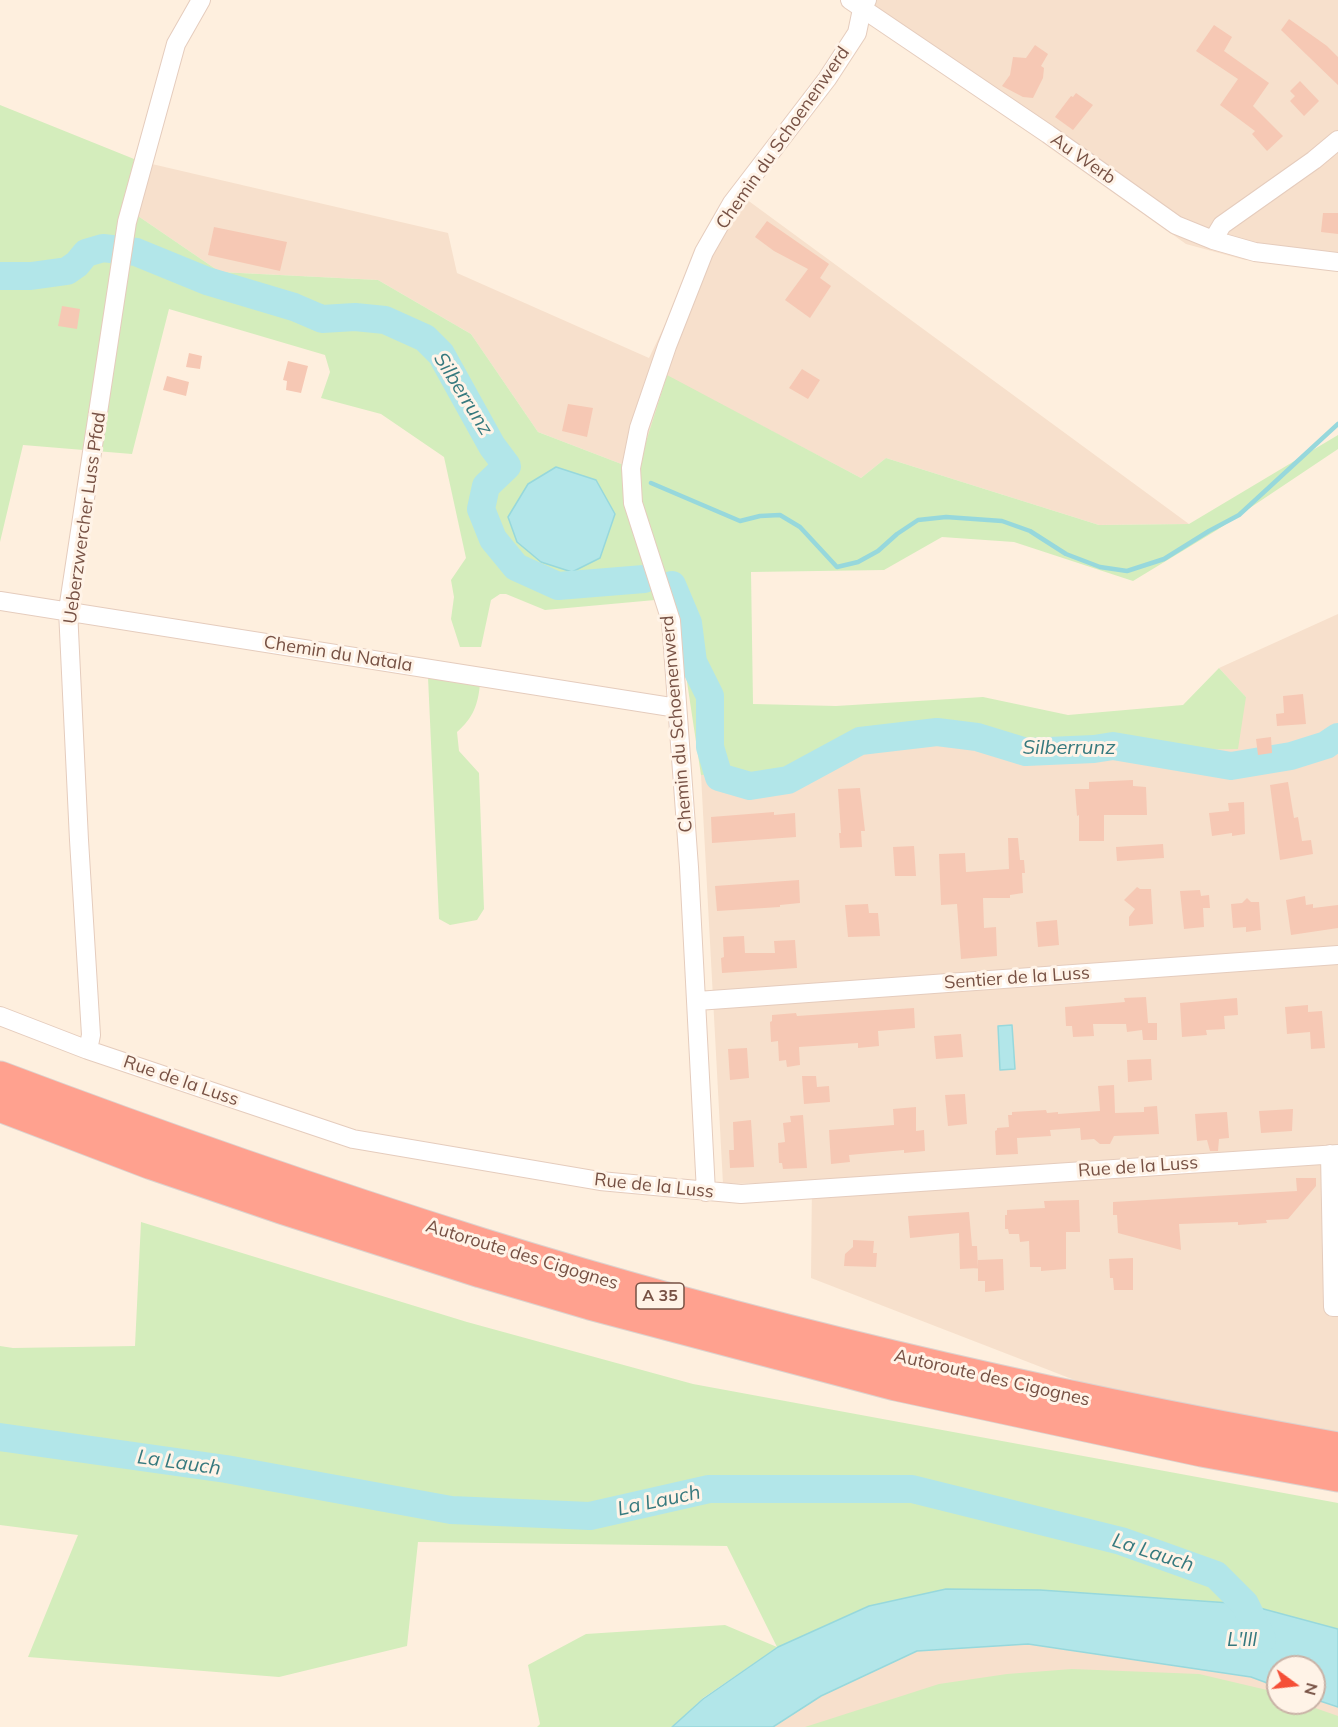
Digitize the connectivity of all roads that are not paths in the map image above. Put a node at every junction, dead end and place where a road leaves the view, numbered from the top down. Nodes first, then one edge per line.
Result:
1 (201, 0) edge
2 (860, 3) edge
3 (1338, 140) edge
4 (1214, 240) junction
5 (1338, 262) edge
6 (0, 601) edge
7 (68, 610) junction
8 (677, 708) junction
9 (1338, 955) edge
10 (697, 1001) junction
11 (0, 1016) edge
12 (88, 1050) junction
13 (0, 1078) edge
14 (0, 1105) edge
15 (1335, 1155) edge
16 (706, 1192) junction
17 (1338, 1306) edge
18 (1338, 1449) edge
19 (1338, 1475) edge

1 - 7 street, Ueberzwercher Luss Pfad
2 - 4 street, Au Werb
2 - 8 street, Chemin du Schoenenwerd
3 - 4 street
4 - 5 street, Au Werb
6 - 7 street, Chemin du Natala
7 - 8 street, Chemin du Natala
7 - 12 street, Ueberzwercher Luss Pfad
8 - 10 street, Chemin du Schoenenwerd
9 - 10 street, Sentier de la Luss
10 - 16 street, Chemin du Schoenenwerd
11 - 12 street, Rue de la Luss
12 - 16 street, Rue de la Luss
13 - 18 highway, Autoroute des Cigognes / A 35
14 - 19 highway, Autoroute des Cigognes / A 35
15 - 16 street, Rue de la Luss
15 - 17 street

